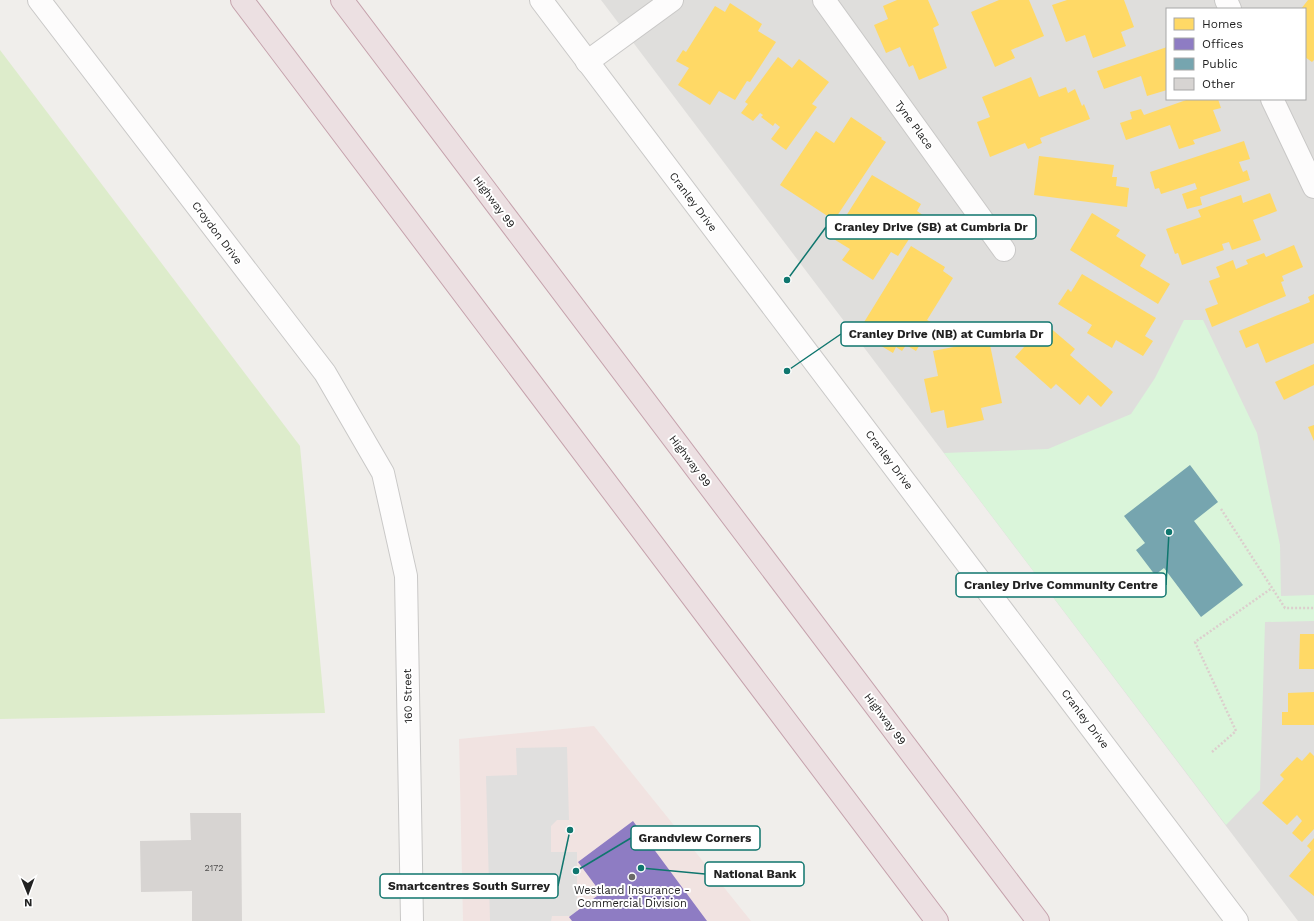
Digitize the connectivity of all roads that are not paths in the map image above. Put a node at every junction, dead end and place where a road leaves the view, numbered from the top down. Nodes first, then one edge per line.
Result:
1 (39, 0) edge
2 (242, 0) edge
3 (342, 0) edge
4 (541, 0) edge
5 (672, 0) edge
6 (824, 0) edge
7 (587, 62) junction
8 (1272, 100) edge
9 (1314, 187) edge
10 (1004, 250) dead end
11 (384, 473) joint
12 (412, 921) edge
13 (937, 921) edge
14 (1038, 921) edge
15 (1237, 921) edge

1 - 11 street, Croydon Drive
2 - 13 highway
3 - 14 highway, Highway 99
4 - 7 street, Cranley Drive
5 - 7 street
6 - 10 street, Tyne Place
7 - 15 street, Cranley Drive
8 - 9 street
11 - 12 street, 160 Street

